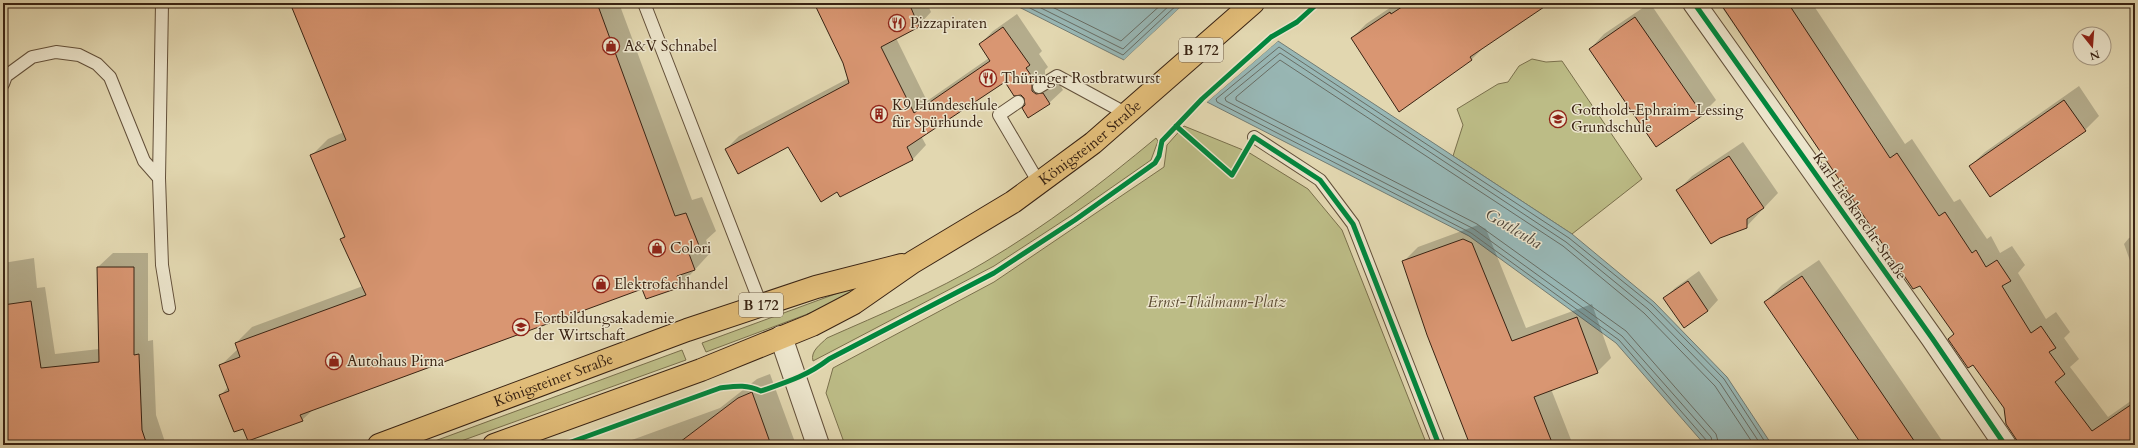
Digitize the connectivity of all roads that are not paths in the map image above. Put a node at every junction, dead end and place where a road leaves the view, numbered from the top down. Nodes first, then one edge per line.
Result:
1 (162, 3) edge
2 (644, 3) edge
3 (1252, 3) edge
4 (1694, 3) edge
5 (3, 84) edge
6 (1039, 88) dead end
7 (1018, 102) dead end
8 (1127, 114) junction
9 (1254, 137) dead end
10 (159, 178) junction
11 (1039, 183) junction
12 (913, 262) junction
13 (761, 305) junction
14 (168, 308) dead end
15 (781, 337) junction
16 (379, 445) edge
17 (494, 445) edge
18 (818, 445) edge
19 (1439, 445) edge
20 (2005, 445) edge

1 - 10 lane
2 - 13 lane
3 - 8 main road, Königsteiner Straße / B 172
4 - 20 street, Karl-Liebknecht-Straße
5 - 10 lane
6 - 8 lane
7 - 11 lane
8 - 11 main road, Königsteiner Straße / B 172
9 - 19 lane
10 - 14 lane
11 - 12 main road, Königsteiner Straße / B 172
12 - 13 main road, Königsteiner Straße / B 172
12 - 15 main road, Königsteiner Straße / B 172
13 - 16 main road, Königsteiner Straße / B 172
15 - 17 main road, Königsteiner Straße / B 172
15 - 18 street

